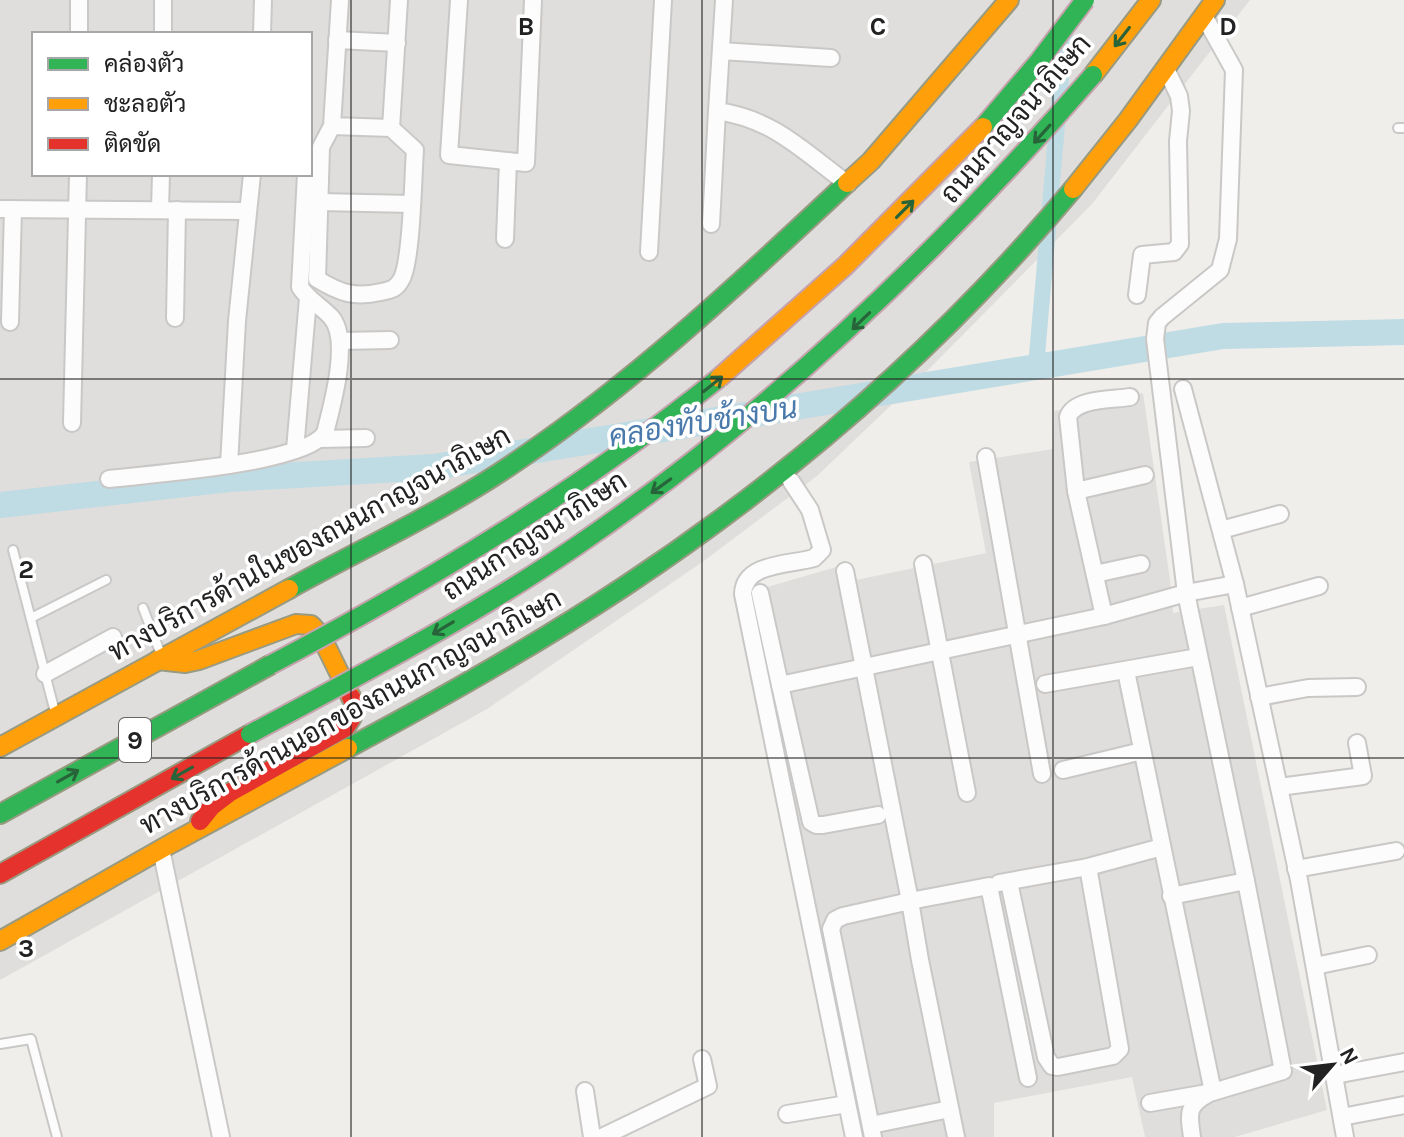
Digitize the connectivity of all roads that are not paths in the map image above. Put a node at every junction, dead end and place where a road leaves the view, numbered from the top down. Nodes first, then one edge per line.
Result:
1 (79, 0) edge
2 (163, 0) edge
3 (263, 0) edge
4 (340, 0) edge
5 (399, 0) edge
6 (459, 0) edge
7 (533, 0) edge
8 (663, 0) edge
9 (724, 0) edge
10 (1009, 0) edge
11 (1085, 0) edge
12 (1151, 0) edge
13 (1210, 8) edge
14 (79, 32) edge
15 (163, 32) edge
16 (262, 32) edge
17 (337, 40) junction
18 (397, 43) junction
19 (721, 51) junction
20 (831, 58) dead end
21 (1166, 69) junction
22 (717, 111) junction
23 (332, 126) junction
24 (391, 128) junction
25 (508, 161) junction
26 (78, 176) edge
27 (161, 176) edge
28 (252, 176) edge
29 (306, 176) edge
30 (848, 184) junction
31 (319, 202) junction
32 (412, 204) junction
33 (7, 209) edge
34 (78, 209) junction
35 (169, 210) junction
36 (247, 211) junction
37 (711, 224) dead end
38 (505, 239) dead end
39 (649, 252) dead end
40 (1137, 295) dead end
41 (308, 298) junction
42 (175, 318) dead end
43 (10, 322) dead end
44 (390, 340) dead end
45 (340, 341) junction
46 (1183, 389) dead end
47 (1130, 397) dead end
48 (72, 423) dead end
49 (366, 438) dead end
50 (320, 439) junction
51 (295, 450) junction
52 (986, 457) dead end
53 (229, 465) junction
54 (1145, 475) dead end
55 (109, 479) dead end
56 (791, 481) dead end
57 (1076, 491) junction
58 (1280, 514) dead end
59 (1221, 530) junction
60 (13, 550) dead end
61 (923, 564) dead end
62 (1141, 564) dead end
63 (845, 571) dead end
64 (1095, 574) junction
65 (106, 580) dead end
66 (1235, 584) junction
67 (1319, 586) dead end
68 (760, 593) dead end
69 (1186, 593) junction
70 (143, 608) dead end
71 (1240, 608) junction
72 (1104, 616) junction
73 (31, 618) junction
74 (1019, 635) junction
75 (113, 637) dead end
76 (940, 649) junction
77 (1198, 657) junction
78 (160, 659) junction
79 (865, 666) junction
80 (1126, 671) junction
81 (45, 674) junction
82 (1045, 684) dead end
83 (780, 685) junction
84 (1357, 687) dead end
85 (1259, 697) junction
86 (56, 717) junction
87 (1357, 743) dead end
88 (0, 747) edge
89 (1142, 751) junction
90 (1063, 770) dead end
91 (1042, 774) dead end
92 (1279, 787) junction
93 (967, 793) dead end
94 (0, 814) edge
95 (878, 815) dead end
96 (196, 830) junction
97 (1162, 847) junction
98 (161, 849) junction
99 (1396, 851) dead end
100 (1088, 867) junction
101 (1296, 869) junction
102 (0, 874) edge
103 (1246, 881) junction
104 (1009, 882) junction
105 (989, 886) junction
106 (1171, 896) junction
107 (910, 901) junction
108 (0, 941) edge
109 (1368, 955) dead end
110 (1315, 966) junction
111 (0, 1044) edge
112 (702, 1059) dead end
113 (1404, 1062) edge
114 (1335, 1075) junction
115 (1028, 1078) dead end
116 (585, 1091) dead end
117 (1213, 1092) junction
118 (1150, 1103) dead end
119 (847, 1104) junction
120 (1404, 1105) edge
121 (950, 1109) junction
122 (787, 1114) dead end
123 (1342, 1117) junction
124 (872, 1131) edge
125 (217, 1136) edge
126 (57, 1137) edge
127 (592, 1137) edge
128 (602, 1137) edge
129 (854, 1137) edge
130 (956, 1137) edge
131 (1192, 1137) edge
132 (1345, 1137) edge

1 - 14 street
2 - 15 street
3 - 16 street
4 - 17 street
5 - 18 street
6 - 25 street
7 - 25 street
8 - 39 street
9 - 19 street
10 - 30 main road, ทางบริการด้านในของถนนกาญจนาภิเษก
94 -> 11 main road, ถนนกาญจนาภิเษก / 9, bridge
12 -> 102 main road, ถนนกาญจนาภิเษก / 9, bridge
13 - 21 main road, ทางบริการด้านนอกของถนนกาญจนาภิเษก
13 - 69 street
17 - 18 street
17 - 23 street
18 - 24 street
19 - 20 street
19 - 22 street
21 - 40 street
21 - 96 main road, ทางบริการด้านนอกของถนนกาญจนาภิเษก
22 - 30 street
22 - 37 street
23 - 24 street
23 - 31 street
24 - 32 street
25 - 38 street
26 - 34 street
27 - 35 street
28 - 36 street
29 - 41 street
30 - 78 main road, ทางบริการด้านในของถนนกาญจนาภิเษก
31 - 32 street
31 - 32 street
33 - 34 street
33 - 43 street
34 - 35 street
34 - 48 street
35 - 36 street
35 - 42 street
36 - 53 street
41 - 45 street
41 - 51 street
44 - 45 street
45 - 50 street
46 - 59 street
47 - 57 street
49 - 50 street
50 - 51 street
51 - 53 street
52 - 74 street
53 - 55 street
54 - 57 street
56 - 119 street
57 - 64 street
58 - 59 street
59 - 66 street
60 - 73 lane
61 - 76 street
62 - 64 street
63 - 79 street
64 - 72 street
65 - 73 lane
66 - 69 street
66 - 71 street
67 - 71 street
68 - 83 street
69 - 72 street
69 - 77 street
70 - 78 lane
71 - 85 street
72 - 74 street
73 - 81 lane
74 - 76 street
74 - 91 street
75 - 81 street
76 - 79 street
76 - 93 street
77 - 80 street
77 - 103 street
78 - 86 main road, ทางบริการด้านในของถนนกาญจนาภิเษก
78 - 96 main road
79 - 83 street
79 - 107 street
80 - 82 street
80 - 89 street
81 - 86 lane
83 - 95 street
84 - 85 street
85 - 92 street
86 - 88 main road, ทางบริการด้านในของถนนกาญจนาภิเษก
87 - 92 street
89 - 90 street
89 - 97 street
92 - 101 street
96 - 98 main road, ทางบริการด้านนอกของถนนกาญจนาภิเษก
97 - 100 street
97 - 106 street
98 - 108 main road, ทางบริการด้านนอกของถนนกาญจนาภิเษก
98 - 125 street
99 - 101 street
100 - 104 street
100 - 104 street
101 - 110 street
103 - 106 street
103 - 117 street
104 - 105 street
105 - 107 street
105 - 115 street
106 - 117 street
107 - 121 street
107 - 124 street
109 - 110 street
110 - 114 street
111 - 126 lane
112 - 128 street
113 - 114 street
114 - 123 street
116 - 127 street
117 - 118 street
117 - 131 street
119 - 122 street
119 - 129 street
120 - 123 street
121 - 124 street
121 - 130 street
123 - 132 street

